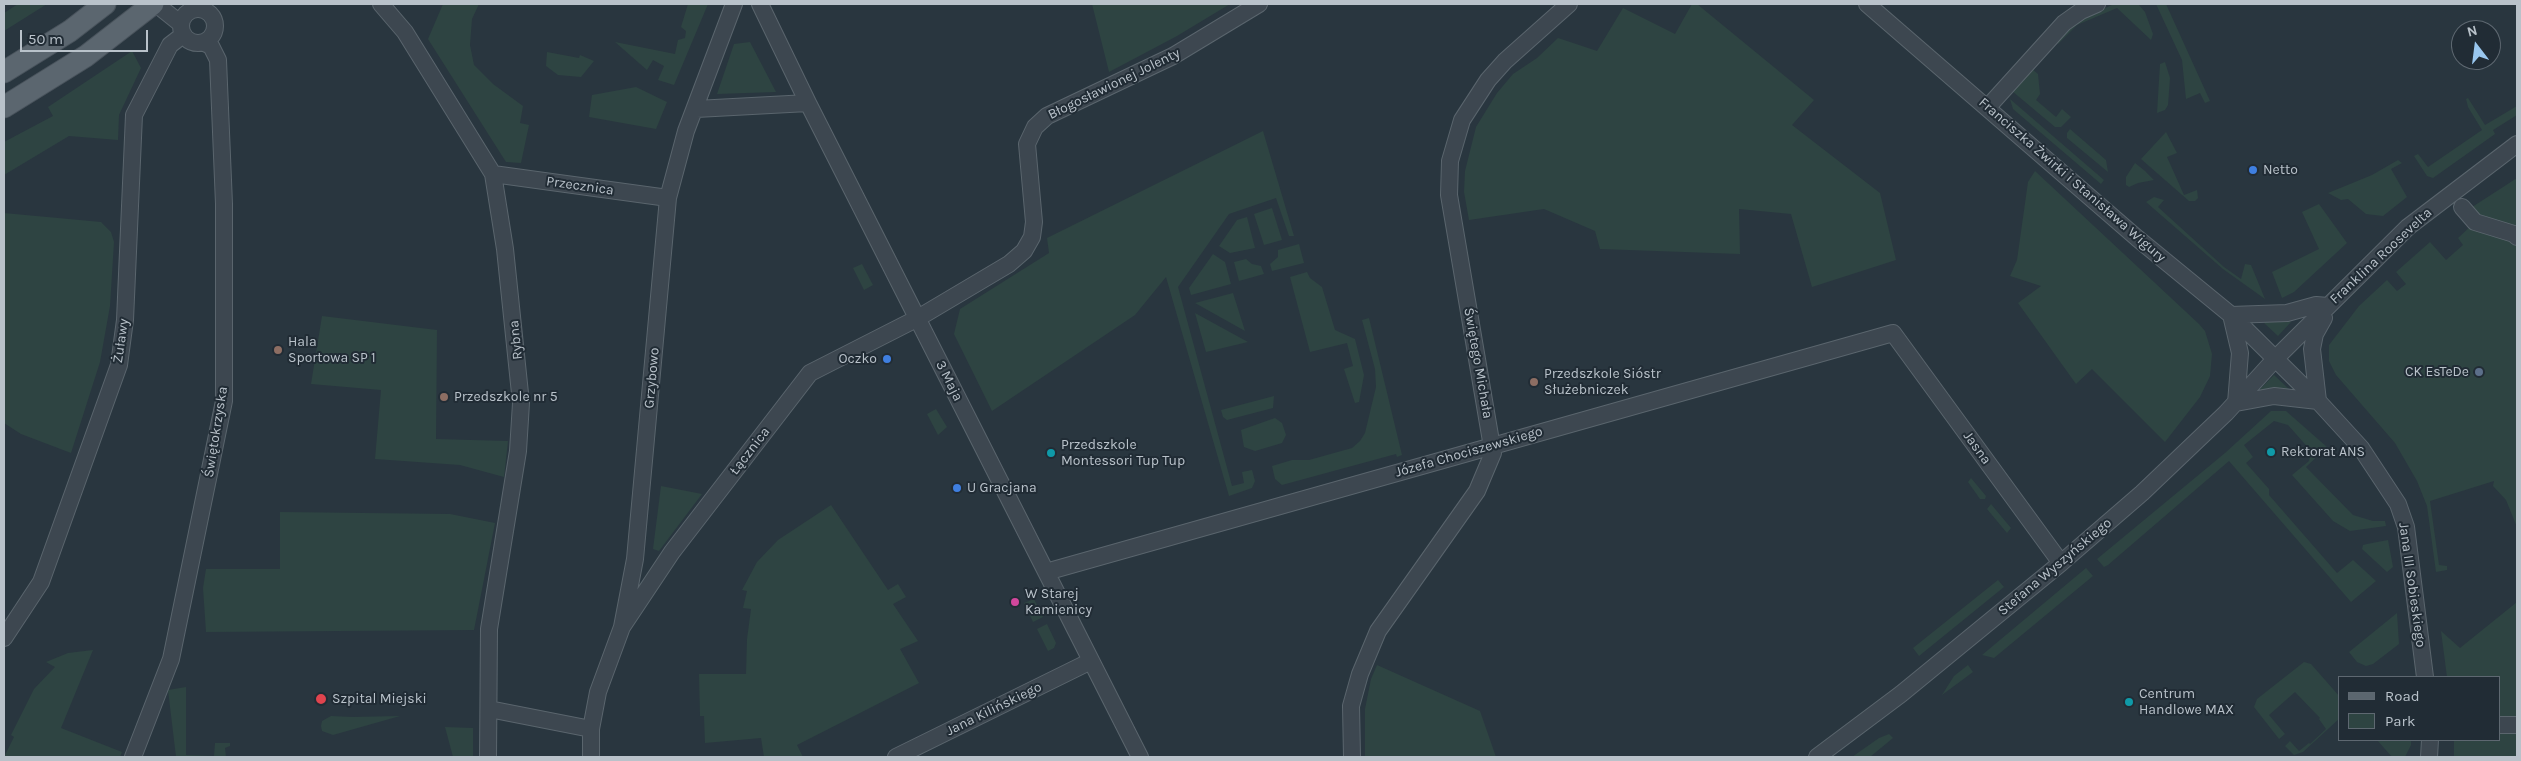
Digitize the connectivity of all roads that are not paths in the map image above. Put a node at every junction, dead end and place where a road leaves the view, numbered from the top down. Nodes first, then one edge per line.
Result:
1 (105, 4) edge
2 (154, 4) edge
3 (381, 4) edge
4 (734, 4) edge
5 (760, 4) edge
6 (1259, 4) edge
7 (1569, 4) edge
8 (1867, 4) edge
9 (2097, 4) edge
10 (201, 6) edge
11 (182, 30) junction
12 (204, 43) junction
13 (4, 72) edge
14 (808, 103) junction
15 (4, 107) edge
16 (696, 108) junction
17 (1987, 108) junction
18 (2517, 144) edge
19 (493, 174) junction
20 (668, 198) junction
21 (2462, 207) dead end
22 (2517, 237) edge
23 (2328, 306) junction
24 (2231, 316) junction
25 (918, 318) junction
26 (1893, 333) joint
27 (2276, 358) junction
28 (2318, 402) junction
29 (2236, 403) junction
30 (1492, 446) junction
31 (2061, 563) junction
32 (1046, 572) junction
33 (622, 627) junction
34 (4, 638) edge
35 (1091, 661) junction
36 (2424, 676) edge
37 (489, 709) junction
38 (2501, 725) edge
39 (2517, 725) edge
40 (591, 729) junction
41 (2430, 741) edge
42 (133, 757) edge
43 (488, 757) edge
44 (591, 757) edge
45 (896, 757) edge
46 (1140, 757) edge
47 (1352, 757) edge
48 (1817, 757) edge
49 (2429, 757) edge

1 - 13 main road
2 - 11 street
2 - 15 main road
3 - 19 street, Rybna
4 - 16 street, Grzybowo
5 - 14 street, 3 Maja
6 - 25 street, Błogosławionej Jolenty
7 - 30 street, Świętego Michała
8 - 17 street, Franciszka Żwirki i Stanisława Wigury
9 - 17 street
10 - 11 street
10 - 12 street
11 - 12 street
11 - 34 street, Żuławy
12 - 42 street, Świętokrzyska
14 - 16 street
14 - 25 street, 3 Maja
16 - 20 street, Grzybowo
17 - 24 street, Franciszka Żwirki i Stanisława Wigury
18 - 23 street, Franklina Roosevelta
19 - 20 street, Przecznica
19 - 37 street, Rybna
20 - 33 street, Grzybowo
21 - 22 street
23 - 24 street
23 - 27 street, Franklina Roosevelta
23 - 28 street
24 - 27 street, Franciszka Żwirki i Stanisława Wigury
24 - 29 street
25 - 32 street, 3 Maja
25 - 33 street, Łącznica
26 - 30 street, Józefa Chociszewskiego
26 - 31 street, Jasna
27 - 28 street, Jana III Sobieskiego
27 - 29 street, Stefana Wyszyńskiego
28 - 29 street
28 - 36 street, Jana III Sobieskiego
29 - 31 street, Stefana Wyszyńskiego
30 - 32 street, Józefa Chociszewskiego
30 - 47 street, Świętego Michała
31 - 48 street, Stefana Wyszyńskiego
32 - 35 street, 3 Maja
33 - 40 street, Grzybowo
35 - 45 street, Jana Kilińskiego
35 - 46 street, 3 Maja
37 - 40 street
37 - 43 street, Rybna
38 - 39 street
40 - 44 street, Grzybowo
41 - 49 street

